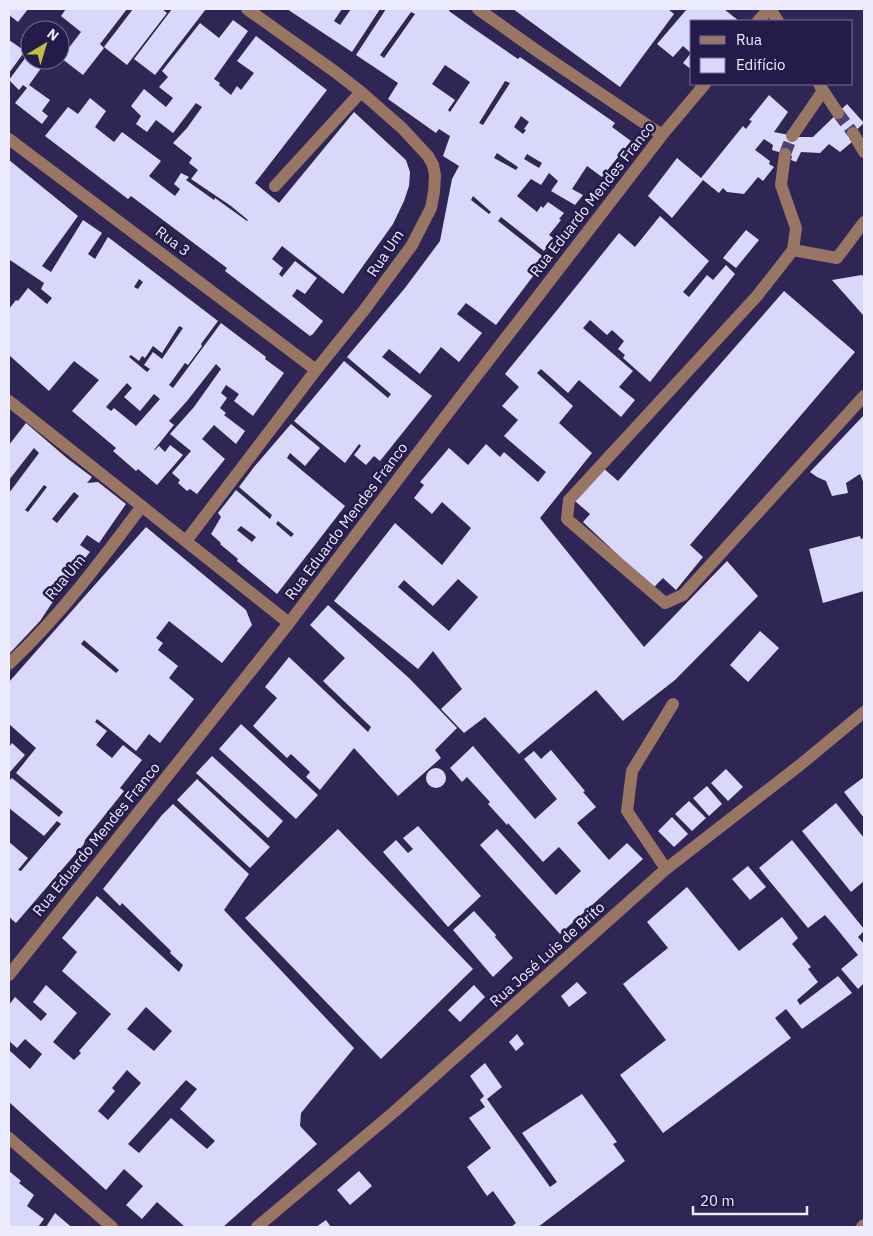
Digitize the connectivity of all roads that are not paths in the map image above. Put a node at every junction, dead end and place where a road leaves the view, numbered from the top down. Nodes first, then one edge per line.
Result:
1 (247, 9) edge
2 (478, 9) edge
3 (769, 9) edge
4 (759, 20) edge
5 (777, 20) edge
6 (704, 85) edge
7 (821, 87) edge
8 (361, 92) junction
9 (838, 112) tunnel mouth
10 (853, 133) tunnel mouth
11 (662, 135) junction
12 (792, 136) tunnel mouth
13 (9, 139) edge
14 (864, 152) edge
15 (785, 154) tunnel mouth
16 (274, 186) dead end
17 (864, 222) edge
18 (793, 250) junction
19 (316, 370) junction
20 (864, 396) edge
21 (9, 401) edge
22 (142, 506) junction
23 (186, 541) junction
24 (289, 623) junction
25 (9, 664) edge
26 (673, 704) dead end
27 (864, 712) edge
28 (666, 869) junction
29 (9, 975) edge
30 (9, 1138) edge
31 (112, 1227) edge
32 (257, 1227) edge

1 - 8 street, Rua Um
2 - 11 street
3 - 4 street
3 - 5 street
6 - 11 street, Rua Eduardo Mendes Franco
7 - 9 street
7 - 12 street
8 - 16 street
8 - 19 street, Rua Um
10 - 14 street
11 - 24 street, Rua Eduardo Mendes Franco
13 - 19 street, Rua 3
15 - 18 street
17 - 18 street
18 - 20 street
19 - 23 street, Rua Um
21 - 22 street
22 - 23 street
22 - 25 street, Rua Um
23 - 24 street
24 - 29 street, Rua Eduardo Mendes Franco
26 - 28 street
27 - 28 street, Rua José Luis de Brito
28 - 32 street, Rua José Luis de Brito
30 - 31 street

